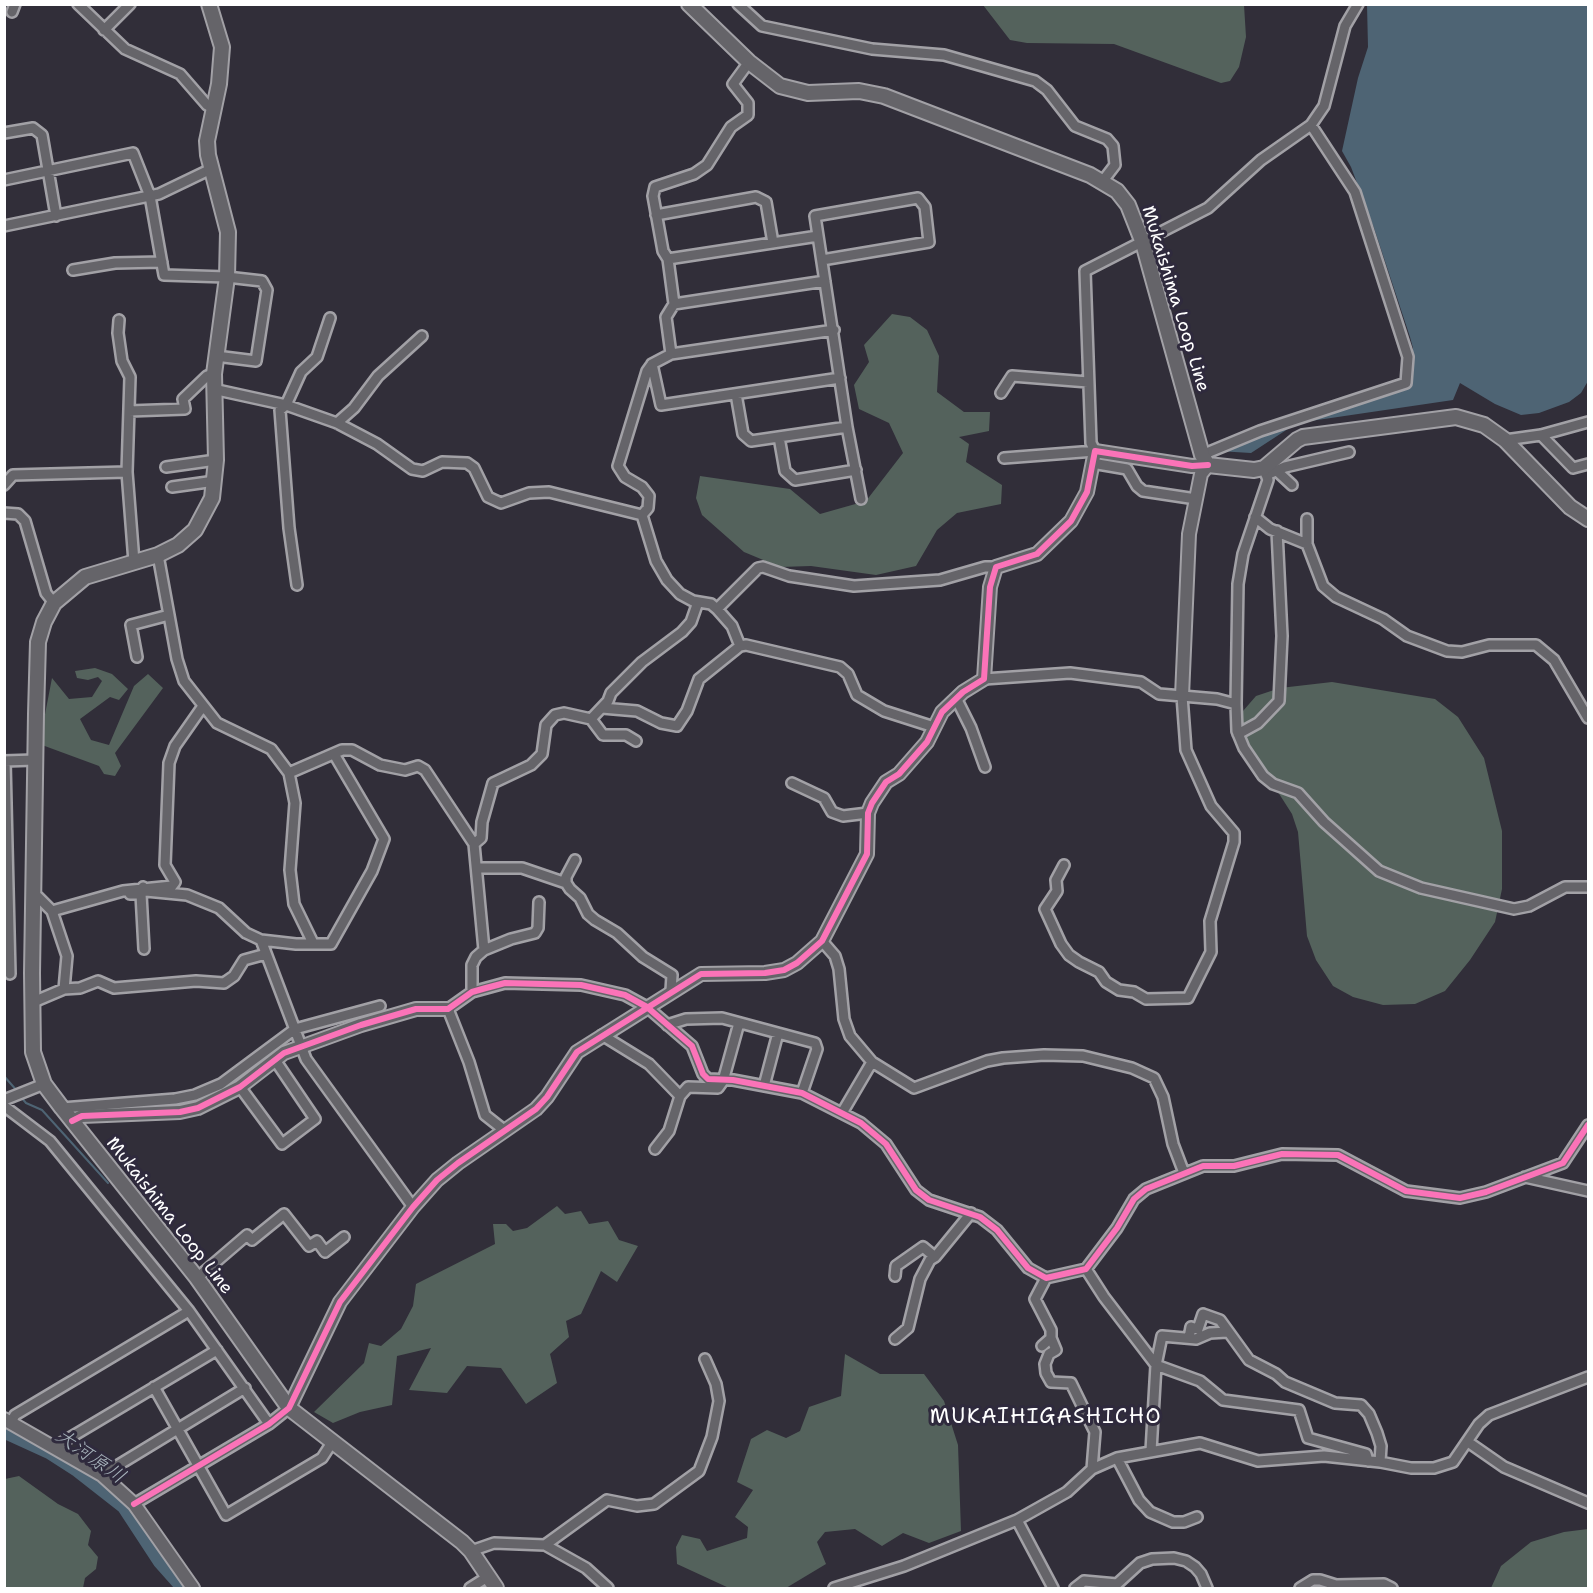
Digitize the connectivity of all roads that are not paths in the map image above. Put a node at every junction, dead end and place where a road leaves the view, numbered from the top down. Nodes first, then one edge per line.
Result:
1 (78, 4) edge
2 (130, 4) edge
3 (208, 4) edge
4 (689, 4) edge
5 (738, 4) edge
6 (1358, 4) edge
7 (104, 30) junction
8 (749, 62) junction
9 (213, 108) junction
10 (1311, 125) junction
11 (4, 133) edge
12 (211, 168) junction
13 (48, 171) junction
14 (4, 180) edge
15 (1102, 182) junction
16 (150, 196) junction
17 (656, 215) junction
18 (56, 216) junction
19 (4, 226) edge
20 (818, 236) junction
21 (773, 243) junction
22 (1143, 243) junction
23 (668, 259) junction
24 (822, 260) junction
25 (162, 262) junction
26 (73, 270) dead end
27 (227, 277) junction
28 (825, 281) junction
29 (674, 304) junction
30 (330, 318) dead end
31 (119, 320) dead end
32 (834, 330) junction
33 (422, 336) dead end
34 (671, 354) junction
35 (216, 356) junction
36 (652, 364) junction
37 (840, 378) junction
38 (214, 382) junction
39 (1088, 382) junction
40 (1001, 393) dead end
41 (736, 394) junction
42 (286, 405) junction
43 (129, 411) junction
44 (1588, 422) edge
45 (337, 423) junction
46 (847, 427) junction
47 (1541, 435) junction
48 (779, 437) junction
49 (1505, 440) junction
50 (1349, 452) dead end
51 (1093, 457) junction
52 (1004, 458) dead end
53 (216, 460) junction
54 (1205, 460) junction
55 (1588, 464) edge
56 (166, 467) dead end
57 (856, 470) junction
58 (1270, 471) junction
59 (127, 472) junction
60 (214, 481) junction
61 (4, 485) edge
62 (1292, 485) dead end
63 (172, 487) dead end
64 (861, 499) dead end
65 (1196, 499) junction
66 (4, 513) edge
67 (642, 515) junction
68 (1587, 516) edge
69 (1255, 517) junction
70 (1306, 519) dead end
71 (1277, 531) junction
72 (1307, 544) junction
73 (158, 555) junction
74 (134, 562) junction
75 (996, 567) junction
76 (297, 585) dead end
77 (698, 602) junction
78 (54, 603) junction
79 (717, 609) junction
80 (169, 615) junction
81 (740, 646) junction
82 (137, 657) dead end
83 (984, 679) junction
84 (1182, 696) junction
85 (956, 698) junction
86 (1236, 704) junction
87 (203, 706) junction
88 (602, 708) junction
89 (1588, 718) edge
90 (591, 719) junction
91 (933, 727) junction
92 (1238, 734) junction
93 (636, 741) dead end
94 (334, 754) junction
95 (35, 760) junction
96 (5, 761) edge
97 (985, 767) dead end
98 (289, 773) junction
99 (792, 783) dead end
100 (868, 813) junction
101 (474, 844) junction
102 (6, 850) edge
103 (575, 860) dead end
104 (1064, 865) dead end
105 (477, 868) junction
106 (566, 883) junction
107 (143, 887) junction
108 (1588, 887) edge
109 (6, 890) edge
110 (123, 891) junction
111 (33, 897) junction
112 (539, 902) dead end
113 (52, 911) junction
114 (7, 929) edge
115 (261, 940) junction
116 (822, 940) junction
117 (313, 943) junction
118 (144, 949) dead end
119 (484, 950) junction
120 (266, 954) junction
121 (10, 974) dead end
122 (64, 989) junction
123 (671, 991) junction
124 (472, 992) junction
125 (32, 1003) junction
126 (380, 1006) dead end
127 (647, 1007) junction
128 (448, 1009) junction
129 (739, 1023) junction
130 (667, 1025) junction
131 (295, 1029) junction
132 (778, 1033) junction
133 (602, 1035) junction
134 (301, 1047) junction
135 (275, 1060) junction
136 (872, 1062) junction
137 (723, 1081) junction
138 (38, 1085) junction
139 (764, 1086) junction
140 (240, 1087) junction
141 (802, 1094) junction
142 (680, 1096) junction
143 (6, 1102) edge
144 (62, 1108) junction
145 (842, 1113) junction
146 (72, 1121) junction
147 (1588, 1125) edge
148 (504, 1130) junction
149 (655, 1149) dead end
150 (1184, 1173) junction
151 (1526, 1177) junction
152 (1588, 1191) edge
153 (413, 1208) junction
154 (971, 1213) junction
155 (344, 1237) dead end
156 (935, 1257) junction
157 (1086, 1269) junction
158 (895, 1276) dead end
159 (196, 1278) junction
160 (1046, 1278) junction
161 (189, 1311) junction
162 (1227, 1332) junction
163 (1051, 1338) junction
164 (1189, 1338) junction
165 (896, 1339) dead end
166 (1041, 1346) dead end
167 (217, 1350) junction
168 (705, 1359) dead end
169 (1156, 1365) junction
170 (1588, 1377) edge
171 (154, 1386) junction
172 (244, 1388) junction
173 (289, 1408) junction
174 (8, 1421) edge
175 (269, 1424) junction
176 (177, 1429) junction
177 (333, 1441) junction
178 (1468, 1442) junction
179 (56, 1446) junction
180 (1151, 1451) junction
181 (1118, 1458) junction
182 (1368, 1461) junction
183 (1380, 1462) junction
184 (199, 1465) junction
185 (1092, 1468) junction
186 (102, 1475) junction
187 (1588, 1503) edge
188 (134, 1504) junction
189 (1197, 1517) dead end
190 (1017, 1520) junction
191 (545, 1545) junction
192 (471, 1551) junction
193 (492, 1582) edge
194 (602, 1587) edge
195 (193, 1588) edge
196 (471, 1588) edge
197 (834, 1588) edge
198 (1053, 1588) edge
199 (1075, 1588) edge
200 (1207, 1588) edge
201 (1300, 1588) edge
202 (1392, 1588) edge

1 - 7 street
2 - 7 street
3 - 9 main road, Mukaishima Loop Line
4 - 8 main road, Mukaishima Loop Line
5 - 15 street
6 - 10 street
7 - 9 street
8 - 15 main road, Mukaishima Loop Line
8 - 17 street
9 - 12 main road, Mukaishima Loop Line
10 - 22 street
10 - 54 street
11 - 13 street
12 - 16 street
12 - 27 main road, Mukaishima Loop Line
13 - 14 street
13 - 16 street
13 - 18 street
15 - 22 main road, Mukaishima Loop Line
16 - 18 street
16 - 25 street
17 - 21 street
17 - 23 street
18 - 19 street
20 - 21 street
20 - 24 street
20 - 24 street
21 - 23 street
22 - 39 street
22 - 54 main road, Mukaishima Loop Line
23 - 29 street
24 - 28 street
25 - 26 street
25 - 27 street
27 - 35 main road, Mukaishima Loop Line
27 - 35 street
28 - 29 street
28 - 32 street
29 - 34 street
30 - 42 street
31 - 43 street
32 - 34 street
32 - 37 street
33 - 45 street
34 - 36 street
35 - 38 main road, Mukaishima Loop Line
36 - 41 street
36 - 67 street
37 - 41 street
37 - 46 street
38 - 42 street
38 - 43 street
38 - 53 main road, Mukaishima Loop Line
39 - 40 street
39 - 51 street
41 - 48 street
42 - 45 street
42 - 76 street
43 - 59 street
44 - 47 street
45 - 67 street
46 - 48 street
46 - 57 street
47 - 49 street
47 - 55 street
48 - 57 street
49 - 58 main road
49 - 68 main road
50 - 58 street
51 - 52 street
51 - 54 street
51 - 65 street
51 - 75 street
53 - 56 street
53 - 60 main road, Mukaishima Loop Line
54 - 58 main road
54 - 65 street
57 - 64 street
58 - 62 street
58 - 69 street
59 - 61 street
59 - 74 street
60 - 63 street
60 - 73 main road, Mukaishima Loop Line
65 - 84 street
66 - 78 street
67 - 77 street
69 - 71 street
69 - 86 street
70 - 72 street
71 - 72 street
71 - 92 street
72 - 89 street
73 - 74 main road, Mukaishima Loop Line
73 - 80 street
74 - 78 main road, Mukaishima Loop Line
75 - 79 street
75 - 83 street
77 - 79 street
77 - 88 street
78 - 95 main road, Mukaishima Loop Line
79 - 81 street
80 - 82 street
80 - 87 street
81 - 88 street
81 - 91 street
83 - 84 street
83 - 85 street
84 - 86 street
84 - 104 street
85 - 91 street
85 - 97 street
86 - 92 street
87 - 98 street
87 - 107 street
88 - 90 street
90 - 93 street
90 - 101 street
91 - 100 street
92 - 108 street
94 - 98 street
94 - 101 street
94 - 117 street
95 - 96 street
95 - 111 main road, Mukaishima Loop Line
96 - 102 street
98 - 117 street
99 - 100 street
100 - 116 street
101 - 105 street
102 - 109 street
103 - 106 street
105 - 106 street
105 - 119 street
106 - 123 street
107 - 110 street
107 - 115 street
109 - 114 street
110 - 113 street
110 - 118 street
111 - 113 street
111 - 125 main road, Mukaishima Loop Line
112 - 119 street
113 - 122 street
114 - 121 street
115 - 117 street
115 - 120 street
116 - 123 street
116 - 136 street
119 - 124 street
120 - 122 street
120 - 131 street
122 - 125 street
123 - 127 street
124 - 127 street
124 - 128 street
125 - 138 main road, Mukaishima Loop Line
126 - 131 street
127 - 130 street
127 - 133 street
128 - 134 street
128 - 148 street
129 - 130 street
129 - 132 street
129 - 137 street
130 - 137 street
131 - 134 street
131 - 144 street
132 - 139 street
132 - 141 street
133 - 142 street
133 - 148 street
134 - 135 street
134 - 153 street
135 - 140 street
135 - 140 street
136 - 145 street
136 - 150 street
137 - 139 street
137 - 142 street
138 - 143 street
138 - 144 main road, Mukaishima Loop Line
139 - 141 street
140 - 146 street
141 - 145 street
142 - 149 street
143 - 161 street
144 - 146 main road, Mukaishima Loop Line
145 - 154 street
146 - 159 main road, Mukaishima Loop Line
147 - 151 street
148 - 153 street
150 - 151 street
150 - 157 street
151 - 152 street
153 - 173 street
154 - 156 street
154 - 160 street
155 - 159 street
156 - 158 street
156 - 165 street
157 - 160 street
157 - 169 street
159 - 173 main road, Mukaishima Loop Line
160 - 163 street
161 - 167 street
161 - 174 street
162 - 164 street
162 - 164 street
162 - 183 street
163 - 166 street
163 - 185 street
164 - 169 street
167 - 171 street
167 - 172 street
168 - 191 street
169 - 180 street
169 - 182 street
170 - 178 street
171 - 176 street
171 - 179 street
172 - 175 street
172 - 176 street
173 - 175 street
173 - 177 main road, Mukaishima Loop Line
174 - 179 street
175 - 184 street
176 - 184 street
176 - 186 street
177 - 184 street
177 - 192 main road, Mukaishima Loop Line
178 - 183 street
178 - 187 street
179 - 186 street
180 - 181 street
180 - 182 street
181 - 185 street
181 - 189 street
182 - 183 street
184 - 188 street
185 - 190 street
186 - 188 street
188 - 195 street
190 - 197 street
190 - 198 street
191 - 192 street
191 - 194 street
192 - 193 main road, Mukaishima Loop Line
193 - 196 street
199 - 200 street
201 - 202 street

